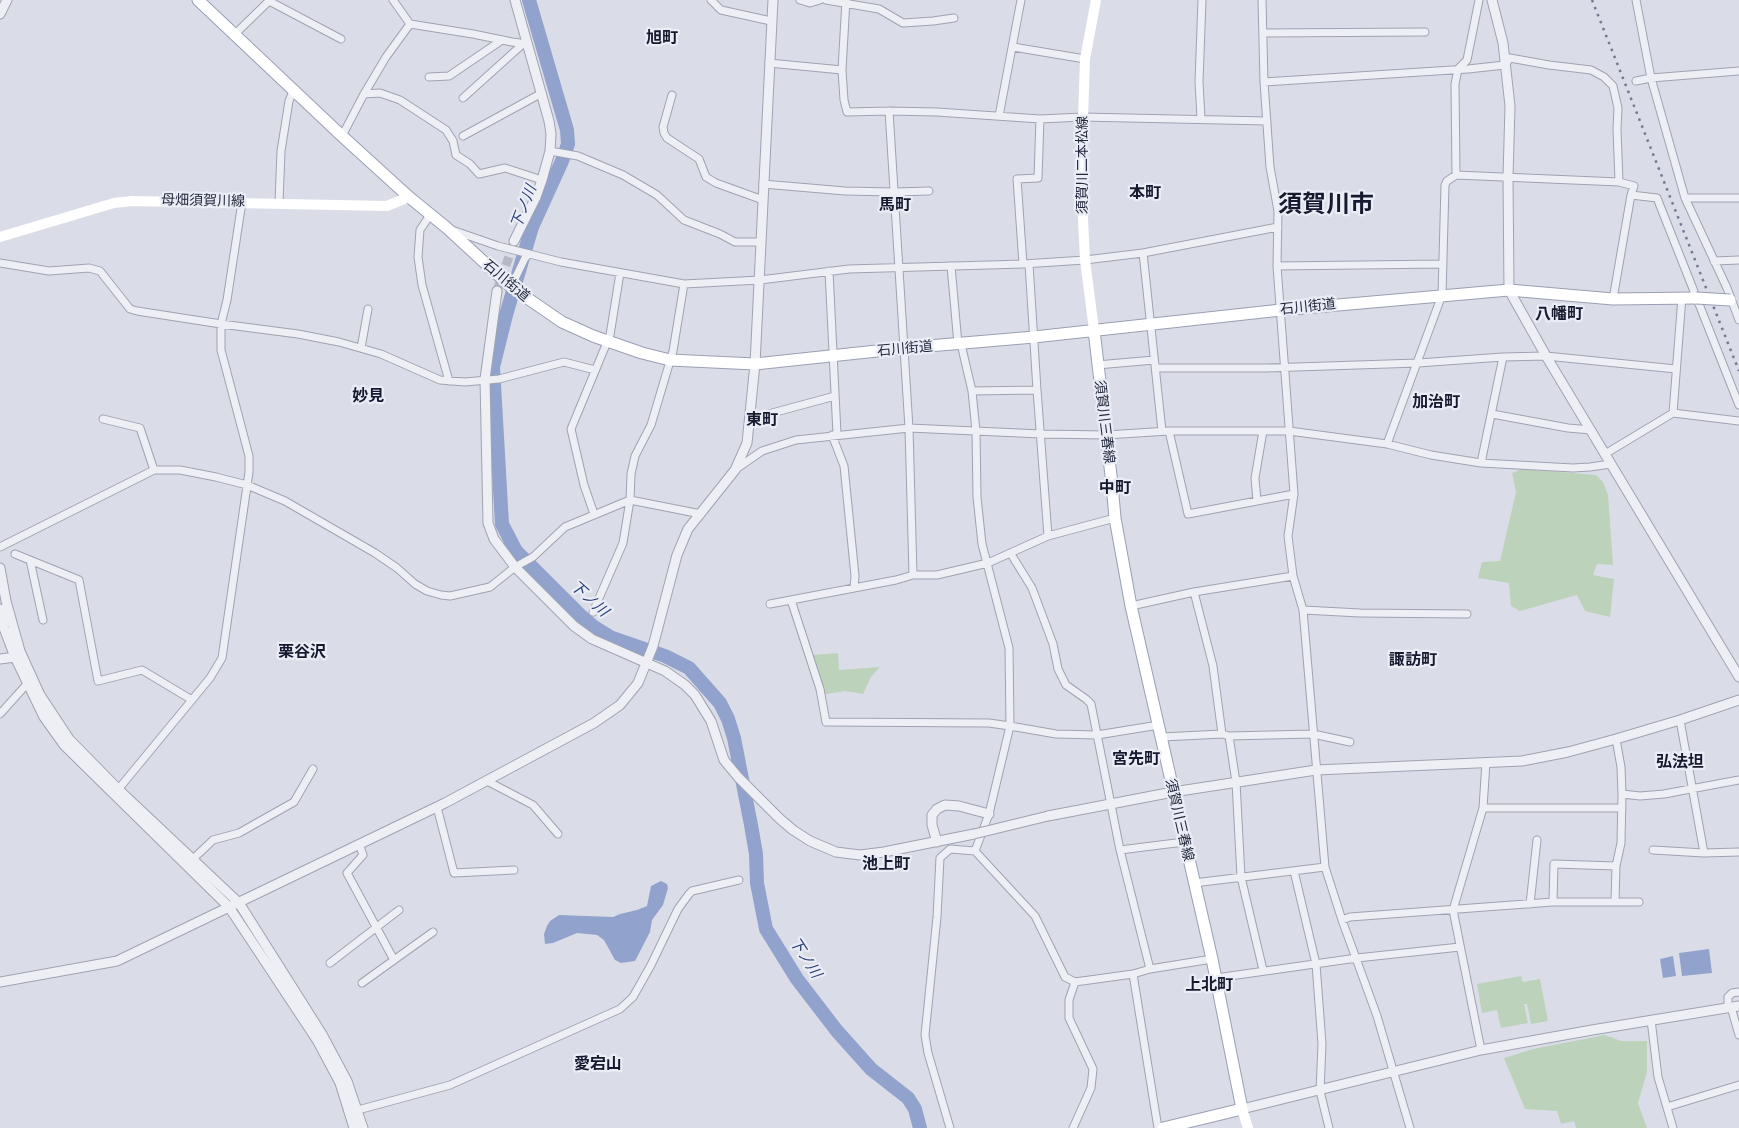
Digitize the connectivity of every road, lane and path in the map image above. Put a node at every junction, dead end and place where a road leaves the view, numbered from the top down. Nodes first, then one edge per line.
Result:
1 (7, 0) edge
2 (198, 0) edge
3 (393, 0) edge
4 (515, 0) edge
5 (711, 0) edge
6 (773, 0) edge
7 (800, 0) edge
8 (820, 0) edge
9 (826, 0) edge
10 (1021, 0) edge
11 (1096, 0) edge
12 (1202, 0) edge
13 (1262, 0) edge
14 (1479, 0) edge
15 (1492, 0) edge
16 (1636, 0) edge
17 (846, 2) edge
18 (0, 14) edge
19 (771, 18) junction
20 (954, 18) dead end
21 (410, 24) junction
22 (1425, 32) dead end
23 (1263, 33) junction
24 (234, 35) junction
25 (341, 38) dead end
26 (502, 40) junction
27 (526, 44) junction
28 (1013, 47) junction
29 (1085, 59) junction
30 (770, 63) junction
31 (1505, 65) junction
32 (1458, 69) junction
33 (842, 70) junction
34 (1739, 71) edge
35 (429, 77) dead end
36 (1651, 78) junction
37 (1636, 81) dead end
38 (1264, 82) junction
39 (293, 91) junction
40 (542, 93) junction
41 (364, 94) junction
42 (672, 95) dead end
43 (463, 98) dead end
44 (889, 111) junction
45 (999, 116) junction
46 (1082, 117) junction
47 (1201, 118) junction
48 (1040, 119) junction
49 (1267, 121) junction
50 (342, 136) junction
51 (463, 136) dead end
52 (550, 151) junction
53 (1456, 175) junction
54 (1508, 177) junction
55 (542, 180) junction
56 (1619, 182) junction
57 (763, 184) junction
58 (929, 191) dead end
59 (895, 192) junction
60 (1631, 195) junction
61 (409, 197) junction
62 (1685, 198) junction
63 (1739, 198) edge
64 (763, 200) junction
65 (242, 202) junction
66 (279, 203) junction
67 (430, 216) junction
68 (1278, 226) junction
69 (447, 228) junction
70 (0, 238) edge
71 (514, 242) tunnel mouth
72 (760, 242) junction
73 (1143, 253) junction
74 (529, 254) junction
75 (1085, 260) junction
76 (1739, 260) edge
77 (1714, 261) junction
78 (0, 263) edge
79 (1026, 264) junction
80 (1443, 264) junction
81 (951, 266) junction
82 (1276, 266) junction
83 (900, 268) junction
84 (829, 271) junction
85 (620, 273) junction
86 (760, 280) junction
87 (684, 284) junction
88 (511, 287) junction
89 (1509, 290) junction
90 (497, 291) tunnel mouth
91 (1442, 295) junction
92 (1682, 297) junction
93 (1696, 298) junction
94 (1613, 299) junction
95 (1735, 301) edge
96 (368, 309) dead end
97 (1281, 310) junction
98 (1739, 320) edge
99 (222, 324) junction
100 (1150, 324) junction
101 (1094, 330) junction
102 (1034, 337) junction
103 (608, 341) junction
104 (960, 344) junction
105 (360, 348) junction
106 (905, 348) junction
107 (833, 356) junction
108 (1546, 356) junction
109 (1503, 357) junction
110 (670, 360) junction
111 (1418, 363) junction
112 (755, 364) junction
113 (1155, 364) junction
114 (1097, 365) junction
115 (1284, 367) junction
116 (1676, 369) junction
117 (595, 370) junction
118 (485, 379) junction
119 (449, 382) junction
120 (1037, 390) junction
121 (972, 391) junction
122 (835, 396) junction
123 (1739, 405) edge
124 (1673, 413) junction
125 (1492, 414) junction
126 (102, 419) dead end
127 (750, 419) junction
128 (1739, 421) edge
129 (909, 428) junction
130 (1591, 430) junction
131 (976, 431) junction
132 (1166, 431) junction
133 (1263, 431) junction
134 (1289, 431) junction
135 (1041, 434) junction
136 (834, 435) junction
137 (1106, 435) junction
138 (1387, 444) junction
139 (1605, 454) junction
140 (1481, 463) junction
141 (1611, 464) junction
142 (154, 470) junction
143 (735, 470) junction
144 (247, 485) junction
145 (1294, 494) junction
146 (630, 500) junction
147 (1257, 501) junction
148 (594, 514) junction
149 (701, 514) junction
150 (1115, 518) junction
151 (1048, 536) junction
152 (0, 547) edge
153 (15, 554) dead end
154 (1011, 554) junction
155 (30, 560) junction
156 (988, 563) junction
157 (515, 567) junction
158 (0, 568) edge
159 (913, 575) junction
160 (1293, 576) junction
161 (854, 587) junction
162 (1194, 592) junction
163 (791, 600) junction
164 (770, 604) dead end
165 (1131, 606) junction
166 (0, 609) edge
167 (1303, 610) junction
168 (593, 612) dead end
169 (1467, 614) dead end
170 (43, 620) dead end
171 (14, 657) junction
172 (0, 659) edge
173 (647, 663) junction
174 (1739, 677) edge
175 (26, 684) junction
176 (192, 700) junction
177 (1739, 700) edge
178 (0, 714) edge
179 (1680, 720) junction
180 (1010, 726) junction
181 (1159, 726) junction
182 (1313, 734) junction
183 (1097, 735) junction
184 (1226, 735) junction
185 (1162, 737) junction
186 (1616, 739) junction
187 (1350, 742) dead end
188 (1486, 762) junction
189 (313, 768) dead end
190 (1316, 770) junction
191 (1739, 780) edge
192 (487, 781) junction
193 (1236, 782) junction
194 (1693, 788) junction
195 (116, 792) junction
196 (1173, 792) junction
197 (1622, 794) junction
198 (1110, 804) junction
199 (436, 807) junction
200 (1483, 808) junction
201 (1622, 808) junction
202 (989, 814) junction
203 (558, 834) dead end
204 (1537, 840) dead end
205 (937, 842) junction
206 (1184, 842) junction
207 (359, 844) junction
208 (1120, 850) junction
209 (1653, 850) dead end
210 (975, 851) junction
211 (1739, 852) edge
212 (1704, 853) junction
213 (192, 859) junction
214 (1616, 866) junction
215 (1325, 867) junction
216 (514, 870) dead end
217 (1294, 871) junction
218 (1241, 877) junction
219 (739, 880) dead end
220 (1194, 883) junction
221 (239, 902) junction
222 (1553, 902) junction
223 (1615, 902) junction
224 (1639, 902) dead end
225 (1530, 904) junction
226 (229, 908) junction
227 (399, 910) dead end
228 (1453, 910) junction
229 (1342, 920) junction
230 (377, 927) junction
231 (433, 932) dead end
232 (1460, 947) junction
233 (1357, 958) junction
234 (1212, 959) junction
235 (394, 960) junction
236 (330, 963) dead end
237 (1316, 964) junction
238 (1150, 969) junction
239 (1263, 970) junction
240 (1133, 974) junction
241 (1216, 978) junction
242 (0, 982) edge
243 (1075, 982) junction
244 (362, 983) dead end
245 (1739, 992) edge
246 (1733, 1007) edge
247 (1651, 1020) junction
248 (1739, 1035) edge
249 (1481, 1050) junction
250 (1394, 1071) junction
251 (1739, 1085) edge
252 (1320, 1090) junction
253 (1667, 1107) junction
254 (1242, 1109) junction
255 (358, 1110) junction
256 (354, 1128) edge
257 (363, 1128) edge
258 (950, 1128) edge
259 (1073, 1128) edge
260 (1158, 1128) edge
261 (1163, 1128) edge
262 (1248, 1128) edge
263 (1329, 1128) edge
264 (1410, 1128) edge
265 (1673, 1128) edge

1 - 18 street
2 - 24 main road, 石川街道
3 - 21 street
4 - 27 street
5 - 19 street
6 - 19 street
7 - 8 street
9 - 17 street
10 - 28 street
11 - 29 main road, 須賀川二本松線
12 - 47 street
13 - 23 street
14 - 32 street
15 - 31 street
16 - 36 street
17 - 20 street
17 - 33 street
19 - 30 street
21 - 26 street
21 - 41 street
22 - 23 street
23 - 38 street
24 - 25 street
24 - 39 main road, 石川街道
26 - 27 street
26 - 35 street
27 - 40 street
27 - 43 street
28 - 29 street
28 - 45 street
29 - 46 main road, 須賀川二本松線
30 - 33 street
30 - 57 street
31 - 32 street
31 - 54 street
31 - 56 street
32 - 38 street
32 - 53 street
33 - 44 street
34 - 36 street
36 - 37 street
36 - 62 street
38 - 49 street
39 - 50 main road, 石川街道
39 - 66 street
40 - 51 street
40 - 52 street
41 - 50 street
41 - 55 street
42 - 64 street
44 - 45 street
44 - 59 street
45 - 48 street
46 - 47 street
46 - 48 street
46 - 75 main road, 須賀川二本松線
47 - 49 street
48 - 79 street
49 - 68 street
50 - 61 main road, 石川街道
52 - 55 street
52 - 72 street
53 - 54 street
53 - 80 street
54 - 56 street
54 - 89 street
55 - 71 street
56 - 60 street
57 - 59 street
57 - 64 street
58 - 59 street
59 - 83 street
60 - 93 street
60 - 94 street
61 - 66 main road, 母畑須賀川線
61 - 67 main road, 石川街道
62 - 63 street
62 - 77 street
64 - 72 street
65 - 66 main road, 母畑須賀川線
65 - 70 main road, 母畑須賀川線
65 - 99 street
67 - 69 main road, 石川街道
67 - 119 street
68 - 73 street
68 - 82 street
69 - 74 street
69 - 88 main road, 石川街道
72 - 86 street
73 - 75 street
73 - 100 street
74 - 85 street
74 - 88 street
75 - 79 street
75 - 101 main road, 須賀川二本松線
76 - 77 street
77 - 95 street
78 - 99 street
79 - 81 street
79 - 102 street
80 - 82 street
80 - 91 street
81 - 83 street
81 - 104 street
82 - 97 street
83 - 84 street
83 - 106 street
84 - 86 street
84 - 107 street
85 - 87 street
85 - 103 street
86 - 87 street
86 - 112 street
87 - 110 street
88 - 103 main road, 石川街道
89 - 91 main road, 石川街道
89 - 94 main road, 石川街道
89 - 108 street
90 - 118 street
91 - 97 main road, 石川街道
91 - 111 street
92 - 93 main road, 石川街道
92 - 94 main road, 石川街道
92 - 116 street
93 - 95 main road, 石川街道, bridge
93 - 123 street
95 - 98 street
96 - 105 street
97 - 100 main road, 石川街道
97 - 115 street
99 - 105 street
99 - 144 street
100 - 101 main road, 石川街道
100 - 113 street
101 - 102 main road, 石川街道
101 - 114 main road, 須賀川三春線
102 - 104 main road, 石川街道
102 - 120 street
103 - 110 main road, 石川街道
103 - 117 street
104 - 106 main road, 石川街道
104 - 121 street
105 - 119 street
106 - 107 main road, 石川街道
106 - 129 street
107 - 112 main road, 石川街道
107 - 122 street
108 - 109 street
108 - 116 street
108 - 130 street
109 - 111 street
109 - 125 street
110 - 112 main road, 石川街道
110 - 146 street
111 - 115 street
111 - 138 street
112 - 127 street
113 - 114 street
113 - 115 street
113 - 132 street
114 - 137 main road, 須賀川三春線
115 - 134 street
116 - 124 street
117 - 118 street
117 - 148 street
118 - 119 street
118 - 157 street
120 - 121 street
120 - 135 street
121 - 131 street
122 - 127 street
122 - 136 street
124 - 128 street
124 - 139 street
125 - 130 street
125 - 140 street
126 - 142 street
127 - 143 street
129 - 131 street
129 - 136 street
129 - 159 street
130 - 139 street
131 - 135 street
131 - 156 street
132 - 133 street
132 - 137 street
132 - 147 street
133 - 134 street
133 - 147 street
134 - 138 street
134 - 145 street
135 - 137 street
135 - 151 street
136 - 143 street
136 - 161 street
137 - 150 main road, 須賀川三春線
138 - 140 street
139 - 141 street
140 - 141 street
141 - 174 street
142 - 144 street
142 - 152 street
143 - 149 street
144 - 157 street
144 - 176 street
145 - 147 street
145 - 160 street
146 - 148 street
146 - 149 street
146 - 168 street
148 - 157 street
149 - 173 street
150 - 151 street
150 - 165 main road, 須賀川三春線
151 - 154 street
153 - 155 street
154 - 156 street
154 - 183 street
155 - 170 street
155 - 176 street
156 - 159 street
156 - 180 street
157 - 173 street
158 - 195 street
159 - 161 street
160 - 162 street
160 - 167 street
161 - 163 street
162 - 165 street
162 - 184 street
163 - 164 street
163 - 180 street
165 - 181 main road, 須賀川三春線
166 - 171 street
167 - 169 street
167 - 182 street
171 - 172 street
171 - 175 street
173 - 192 street
173 - 205 street
175 - 178 street
175 - 195 street
176 - 195 street
177 - 179 street
179 - 186 street
179 - 194 street
180 - 183 street
180 - 202 street
181 - 183 street
181 - 185 main road, 須賀川三春線
182 - 184 street
182 - 187 street
182 - 190 street
183 - 198 street
184 - 185 street
184 - 193 street
185 - 196 main road, 須賀川三春線
186 - 188 street
186 - 197 street
188 - 190 street
188 - 200 street
189 - 213 street
190 - 193 street
190 - 215 street
191 - 194 street
192 - 199 street
192 - 203 street
193 - 196 street
193 - 218 street
194 - 197 street
194 - 212 street
195 - 213 street
195 - 226 street
196 - 198 street
196 - 206 main road, 須賀川三春線
197 - 201 street
198 - 205 street, bridge
198 - 208 street
199 - 207 street
199 - 216 street
200 - 201 street
200 - 228 street
201 - 214 street
202 - 205 street
202 - 210 street
204 - 225 street
206 - 208 street
206 - 220 main road, 須賀川三春線
207 - 221 street
207 - 230 street
208 - 238 street
209 - 212 street
210 - 243 street
210 - 258 street
211 - 212 street
213 - 221 street
214 - 222 street
214 - 223 street
215 - 217 street
215 - 229 street
217 - 218 street
217 - 237 street
218 - 220 street
218 - 239 street
219 - 255 street
220 - 234 main road, 須賀川三春線
221 - 226 street
221 - 255 street
222 - 223 street
222 - 225 street
223 - 224 street
225 - 228 street
226 - 242 street
226 - 256 street
227 - 230 street
228 - 229 street
228 - 232 street
229 - 233 street
230 - 235 street
230 - 236 street
231 - 235 street
232 - 233 street
232 - 249 street
233 - 237 street
233 - 250 street
234 - 238 street
234 - 241 main road, 須賀川三春線
235 - 244 street
237 - 239 street
237 - 252 street
238 - 240 street
239 - 241 street
240 - 243 street
240 - 260 street
241 - 254 main road, 須賀川三春線
243 - 259 street
245 - 246 street
246 - 247 street
246 - 248 street
247 - 249 street
247 - 253 street
249 - 250 street
250 - 252 street
250 - 264 street
251 - 253 street
252 - 254 street
252 - 263 street
253 - 265 street
254 - 261 main road
254 - 262 main road
255 - 257 street

